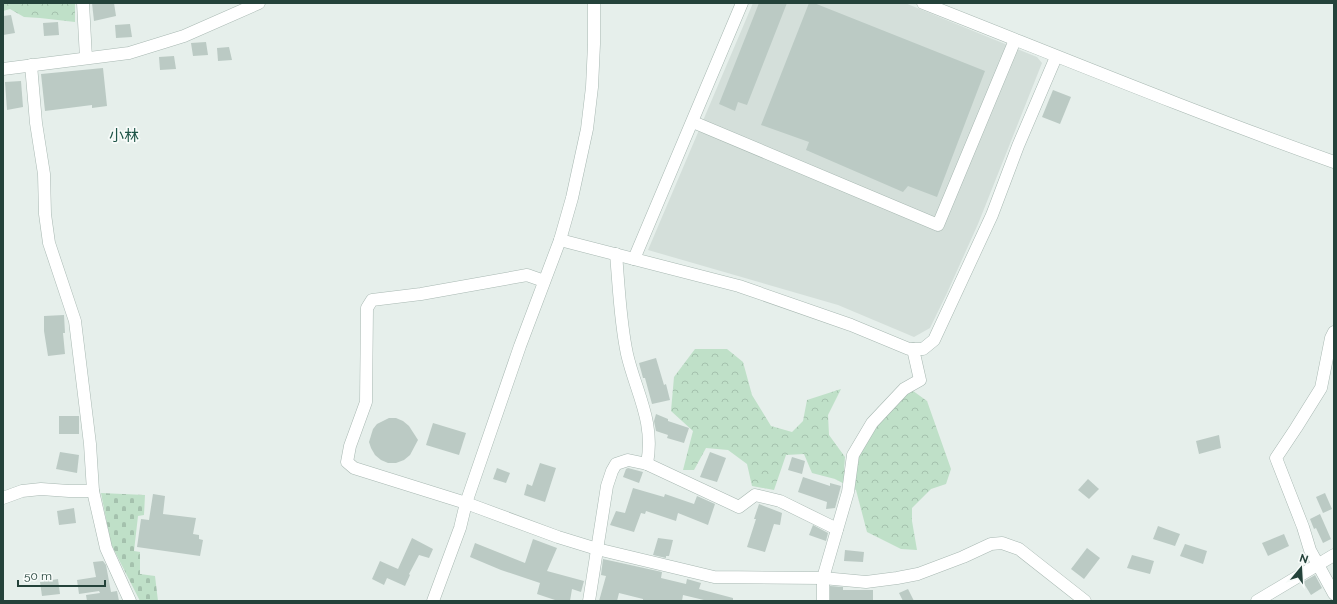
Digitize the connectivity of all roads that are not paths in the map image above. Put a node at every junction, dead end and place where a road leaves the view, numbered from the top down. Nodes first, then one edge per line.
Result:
1 (83, 3) edge
2 (259, 3) edge
3 (594, 3) edge
4 (742, 3) edge
5 (923, 3) edge
6 (1015, 40) junction
7 (1056, 57) junction
8 (86, 58) junction
9 (31, 65) junction
10 (3, 69) edge
11 (692, 122) junction
12 (1334, 162) edge
13 (560, 240) junction
14 (616, 254) junction
15 (634, 259) junction
16 (544, 281) junction
17 (1334, 332) edge
18 (911, 349) junction
19 (647, 464) junction
20 (93, 491) junction
21 (3, 498) edge
22 (466, 503) junction
23 (837, 528) junction
24 (598, 549) junction
25 (1334, 555) edge
26 (1318, 564) junction
27 (823, 578) junction
28 (1334, 594) edge
29 (130, 601) edge
30 (433, 601) edge
31 (589, 601) edge
32 (823, 601) edge
33 (1085, 601) edge
34 (1257, 601) edge

1 - 8 street
2 - 8 street
3 - 13 street
4 - 11 street
5 - 6 street
6 - 7 street
6 - 11 street
7 - 12 street
7 - 18 street
8 - 9 street
9 - 10 street
9 - 20 street
11 - 15 street
13 - 14 street
13 - 16 street
14 - 15 street
14 - 19 street
15 - 18 street
16 - 22 street
16 - 22 street
17 - 26 street
18 - 23 street
19 - 23 street
19 - 24 street
20 - 21 street
20 - 29 street
22 - 24 street
22 - 30 street
23 - 27 street
24 - 27 street
24 - 31 street
25 - 26 street
26 - 28 street
26 - 34 street
27 - 32 street
27 - 33 street

